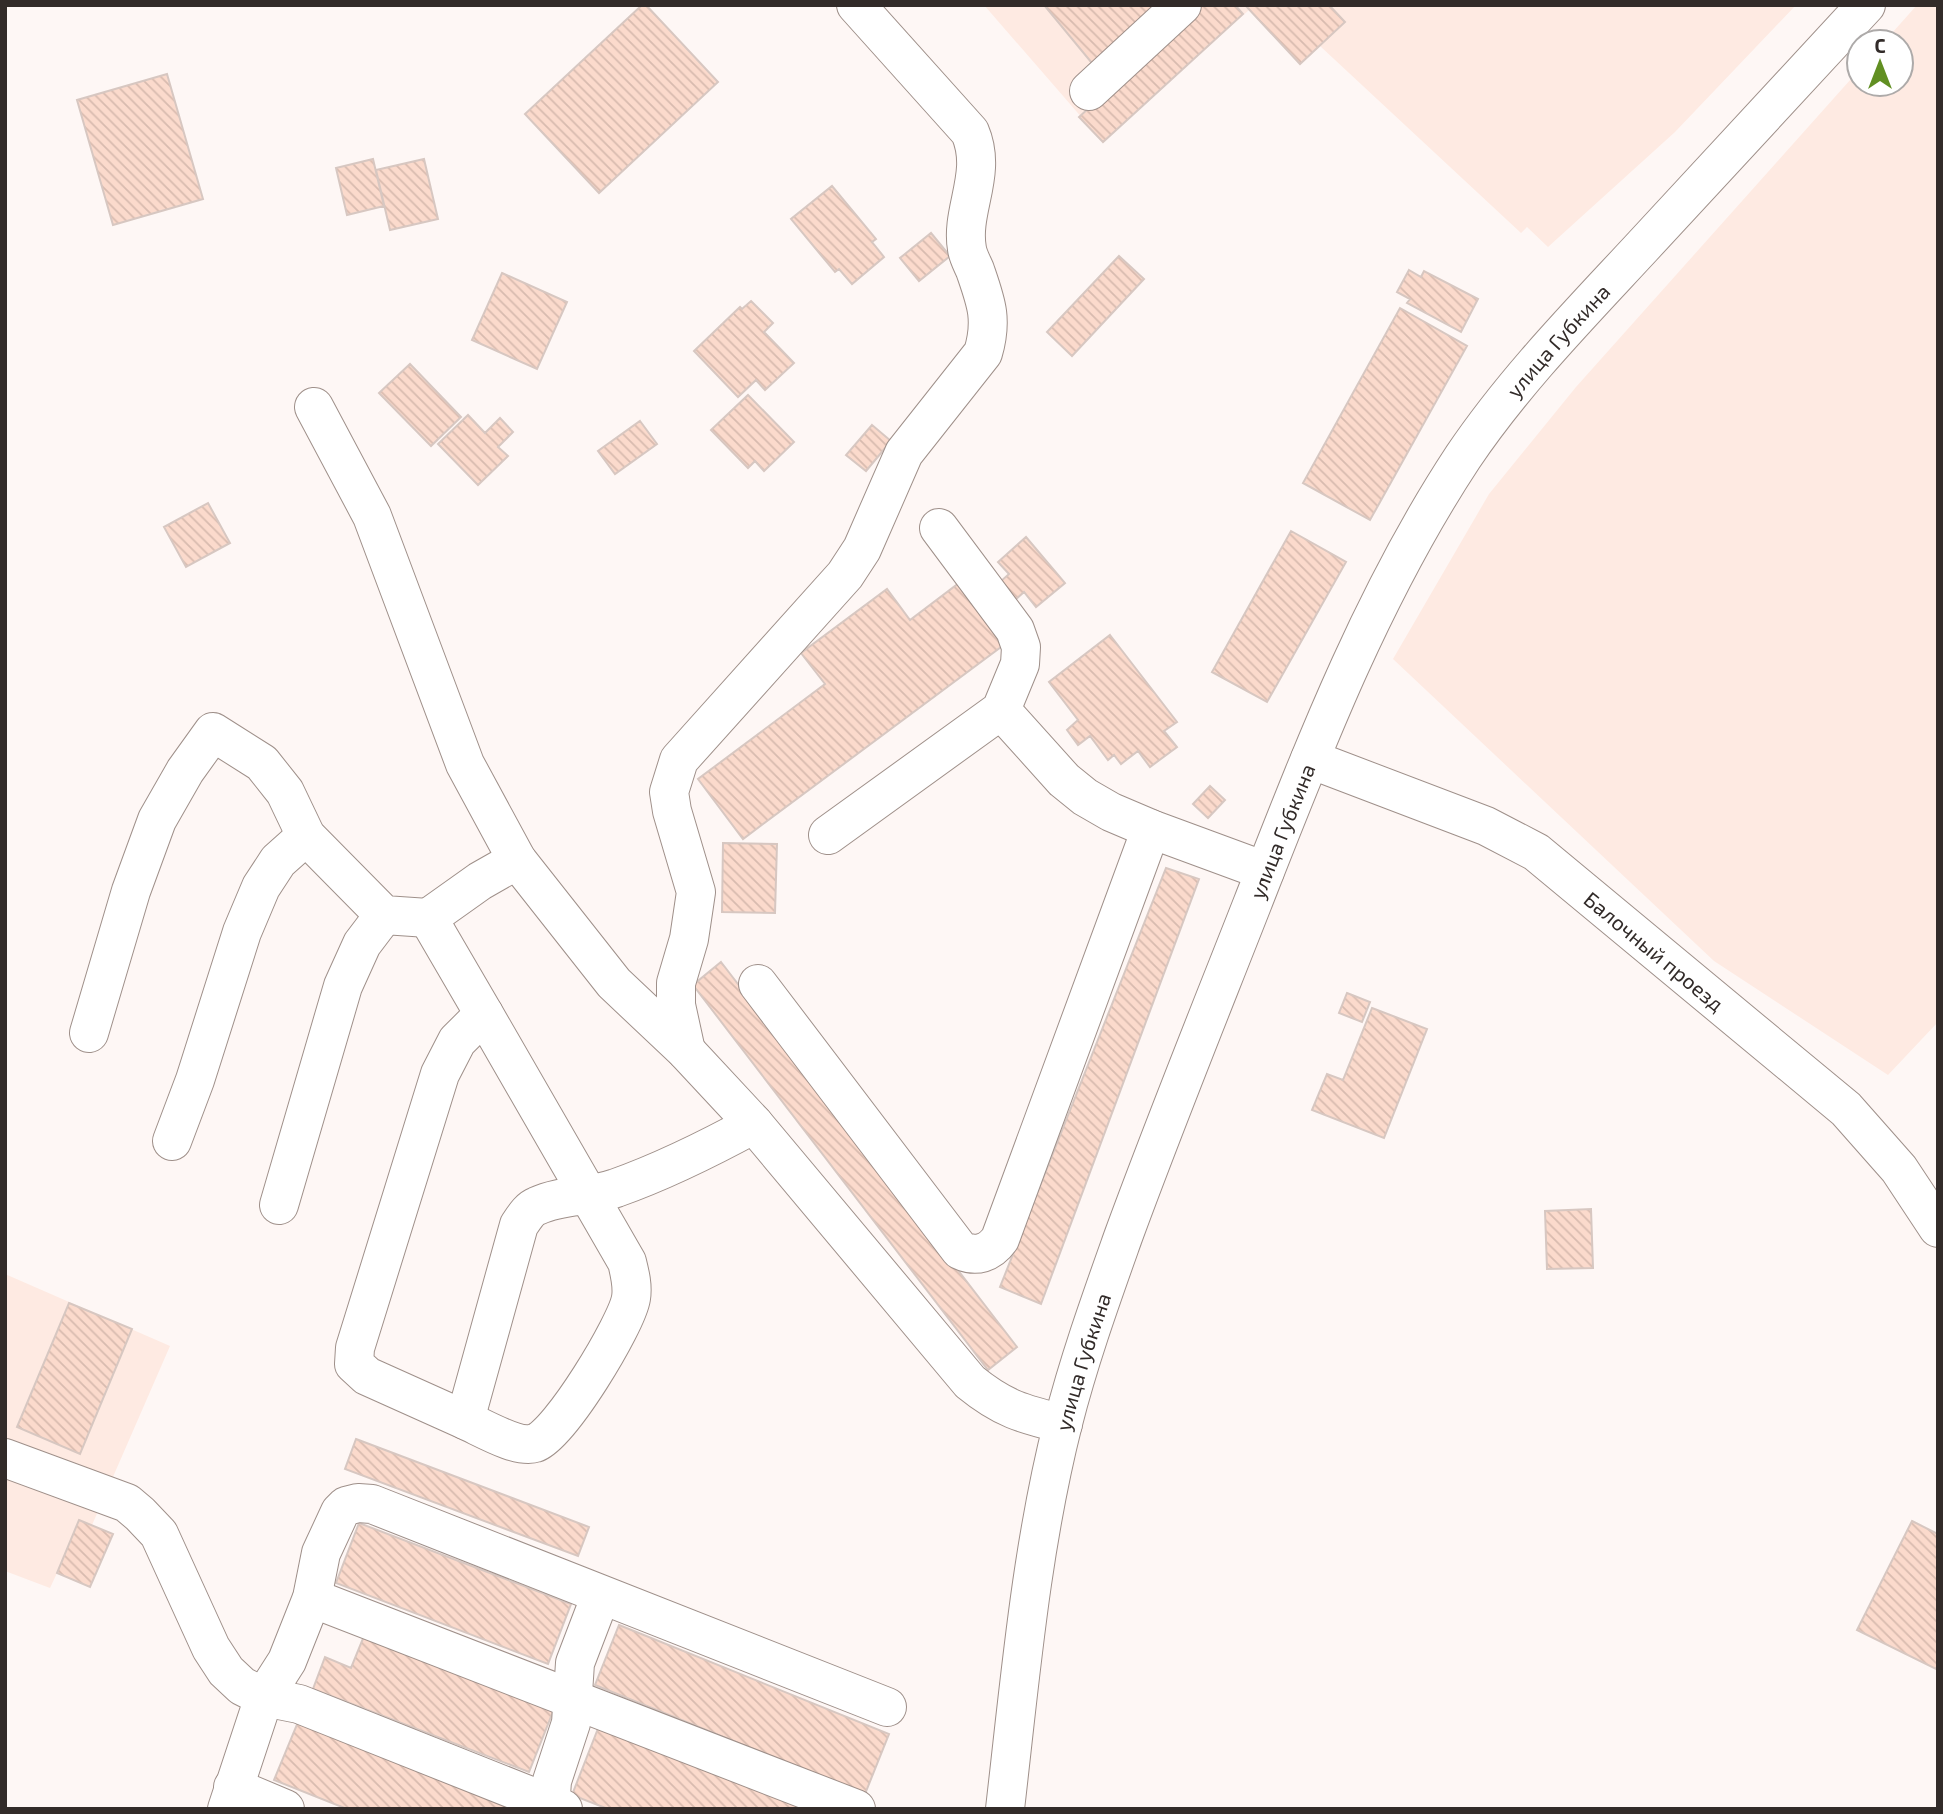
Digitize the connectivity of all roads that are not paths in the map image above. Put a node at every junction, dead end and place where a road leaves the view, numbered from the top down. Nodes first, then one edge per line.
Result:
1 (856, 5) edge
2 (1182, 5) edge
3 (1866, 5) edge
4 (1089, 91) dead end
5 (314, 407) dead end
6 (939, 528) dead end
7 (1001, 710) junction
8 (1310, 759) junction
9 (1151, 829) junction
10 (828, 835) dead end
11 (306, 836) junction
12 (517, 860) junction
13 (1265, 871) junction
14 (384, 915) junction
15 (428, 918) junction
16 (758, 984) dead end
17 (484, 1014) junction
18 (89, 1033) dead end
19 (686, 1051) junction
20 (754, 1124) junction
21 (172, 1141) dead end
22 (588, 1196) junction
23 (279, 1205) dead end
24 (1938, 1228) edge
25 (465, 1420) junction
26 (1063, 1424) junction
27 (5, 1458) edge
28 (601, 1595) junction
29 (312, 1598) junction
30 (264, 1697) junction
31 (572, 1699) junction
32 (887, 1707) dead end
33 (230, 1798) edge
34 (554, 1807) edge
35 (285, 1809) edge
36 (856, 1809) edge
37 (1005, 1809) edge

1 - 19 street
2 - 4 street
3 - 8 street, улица Губкина
5 - 12 street
6 - 7 street
7 - 9 street
7 - 10 street
8 - 13 street, улица Губкина
8 - 24 street, Балочный проезд
9 - 13 street
9 - 16 street
11 - 14 street
11 - 18 street
11 - 21 street
12 - 15 street
12 - 19 street
13 - 26 street, улица Губкина
14 - 15 street
14 - 23 street
15 - 17 street
17 - 22 street
17 - 25 street
19 - 20 street
20 - 22 street
20 - 26 street
22 - 25 street
22 - 25 street
26 - 37 street, улица Губкина
27 - 30 street
28 - 29 street
28 - 31 street
28 - 32 street
29 - 30 street
29 - 31 street
30 - 33 street
30 - 34 street
31 - 34 street
31 - 36 street
33 - 35 street

